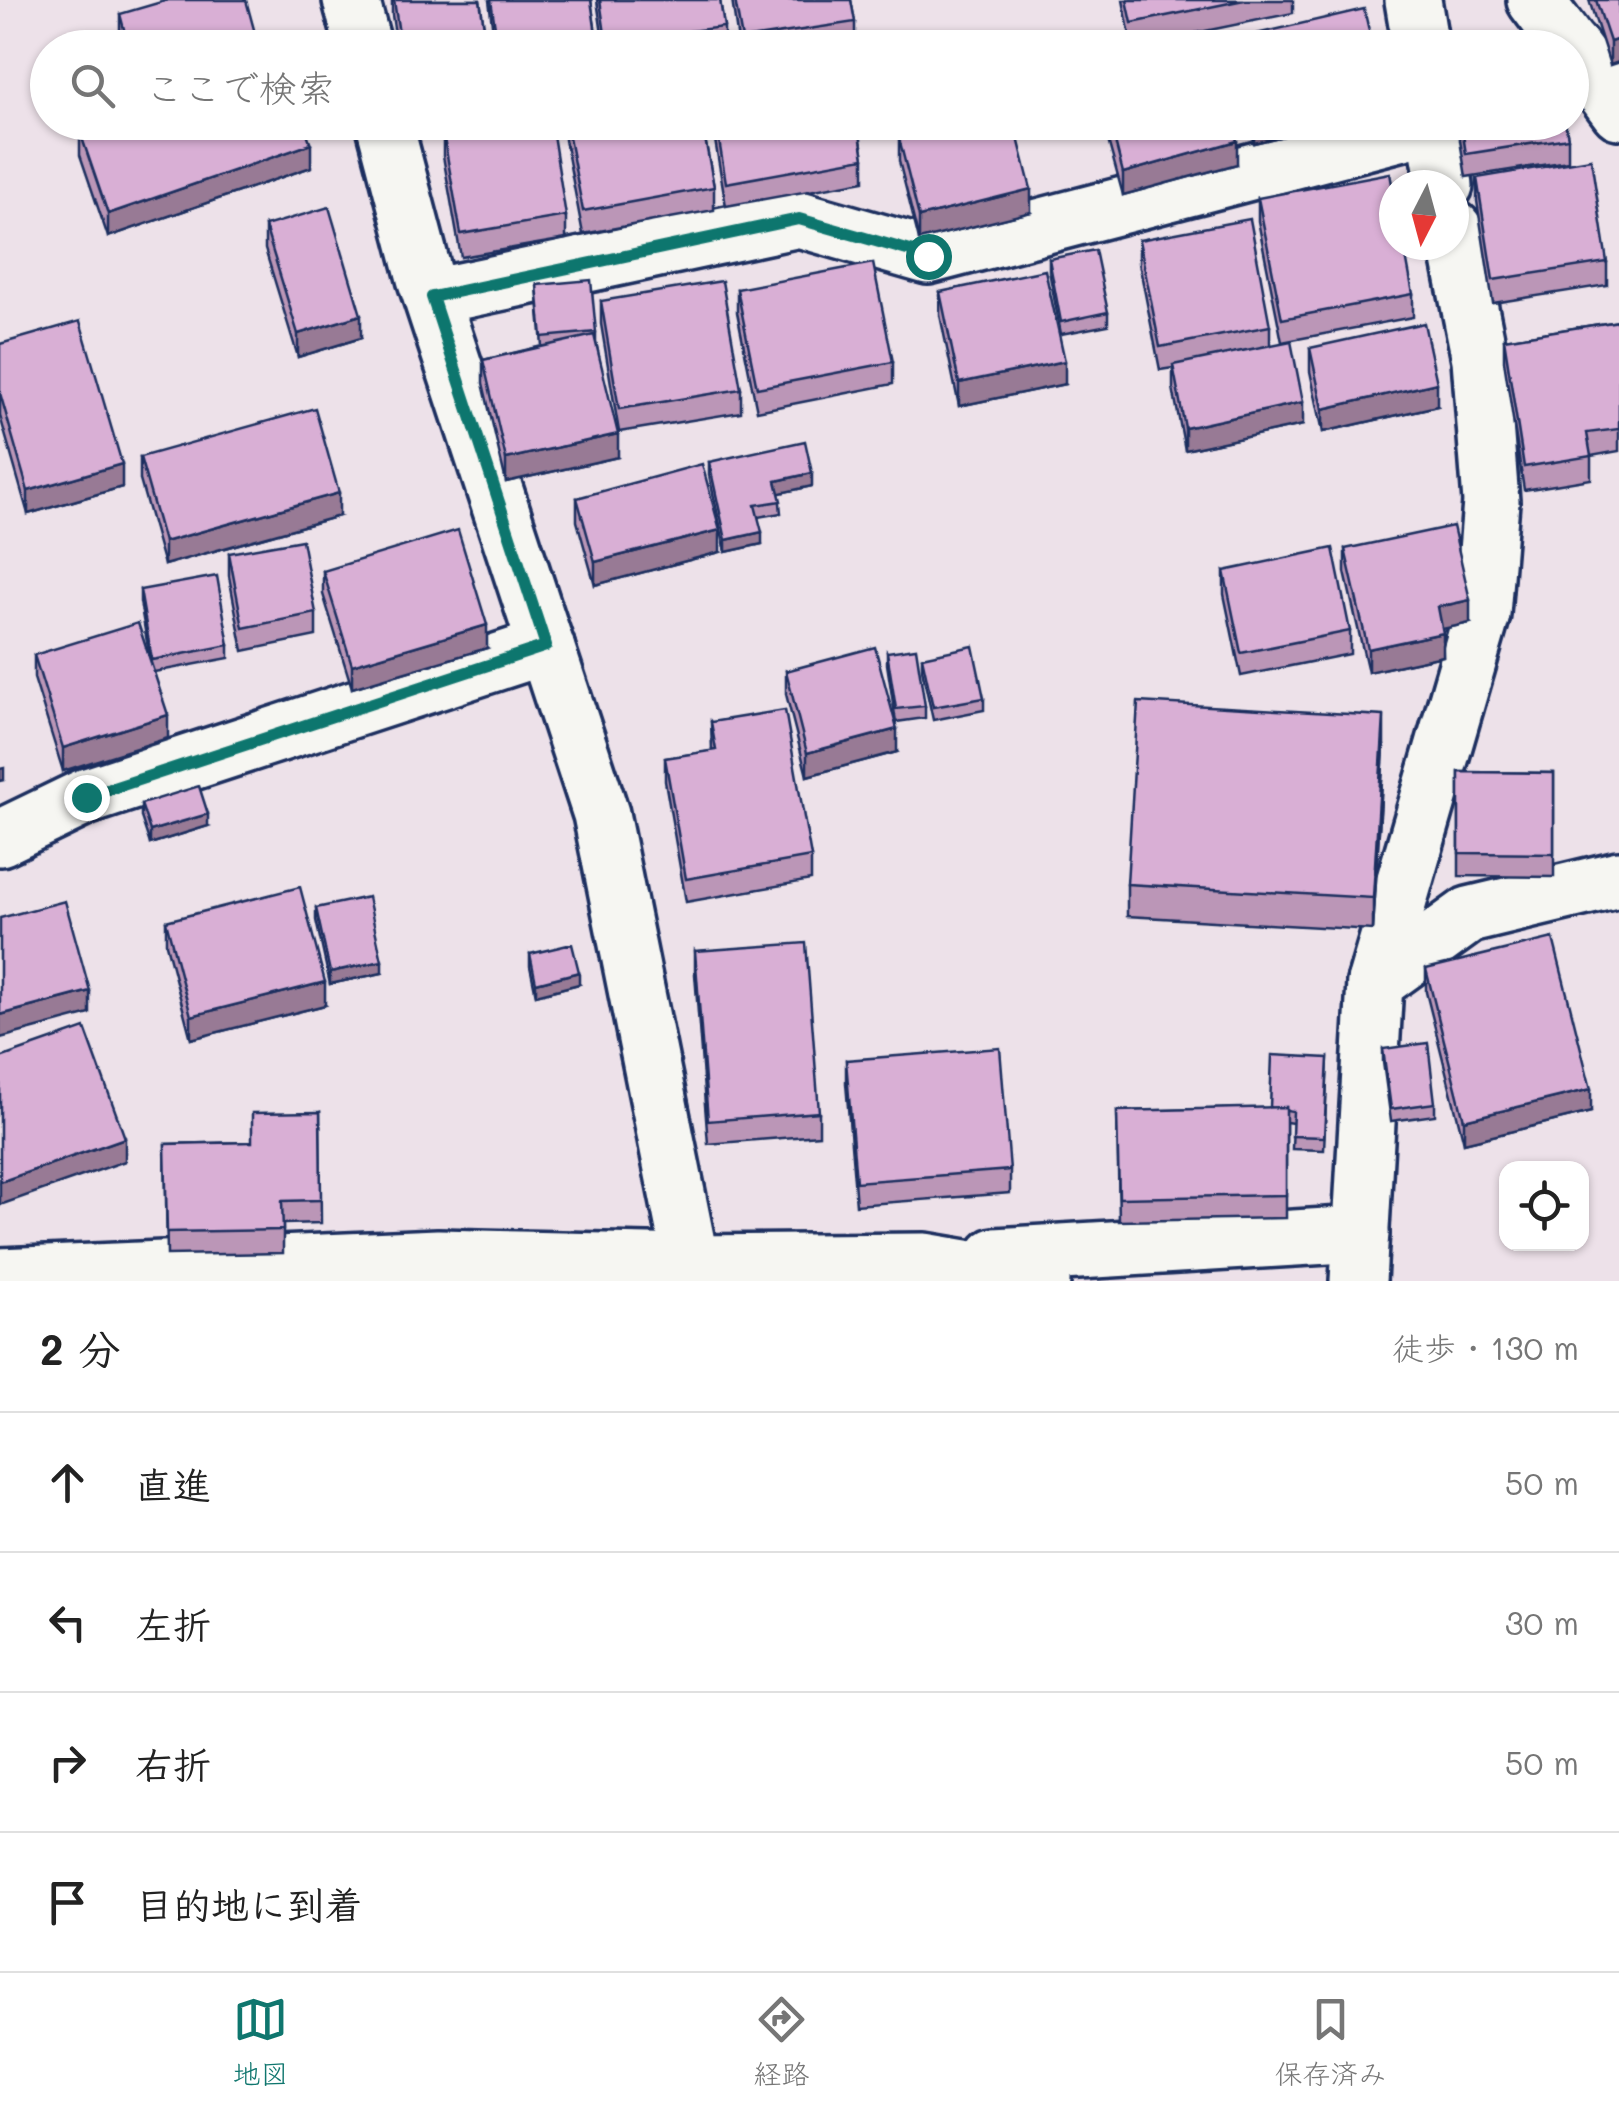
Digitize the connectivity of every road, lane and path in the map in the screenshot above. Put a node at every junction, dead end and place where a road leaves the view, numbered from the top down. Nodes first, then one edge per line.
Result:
1 (351, 0) edge
2 (1413, 0) edge
3 (1535, 0) edge
4 (359, 30) edge
5 (1418, 30) edge
6 (1558, 30) edge
7 (1589, 72) edge
8 (1619, 111) edge
9 (389, 140) edge
10 (1373, 140) edge
11 (1437, 140) edge
12 (1442, 170) edge
13 (1460, 260) edge
14 (432, 297) junction
15 (546, 646) junction
16 (0, 838) edge
17 (1619, 879) edge
18 (1375, 983) junction
19 (1360, 1257) edge
20 (925, 1261) junction
21 (691, 1263) junction
22 (0, 1276) edge
23 (1042, 1281) edge

1 - 4 street
2 - 5 street
3 - 6 street
7 - 8 street
9 - 14 street
10 - 14 street
11 - 12 street
13 - 18 street
14 - 15 street
15 - 16 street
15 - 21 street
17 - 18 street
18 - 19 street
19 - 20 street
20 - 21 street
20 - 23 street
21 - 22 street

